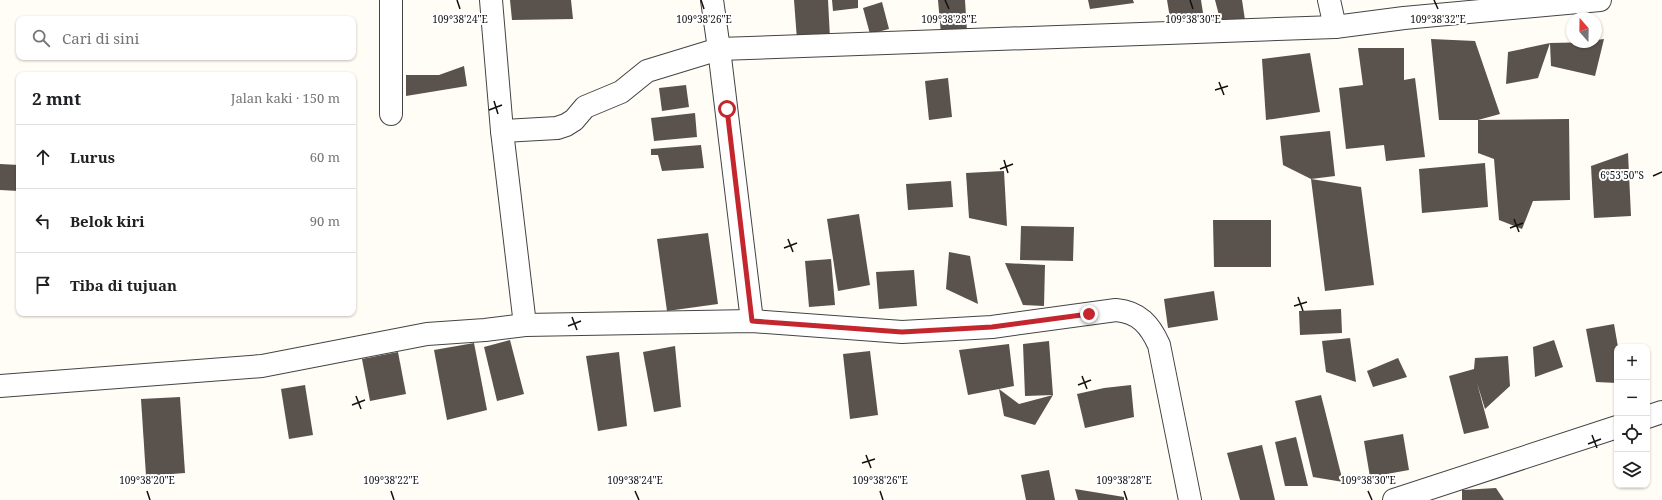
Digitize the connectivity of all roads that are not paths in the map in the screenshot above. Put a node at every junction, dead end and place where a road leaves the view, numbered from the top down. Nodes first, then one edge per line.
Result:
1 (391, 0) edge
2 (491, 0) edge
3 (712, 0) edge
4 (1329, 0) edge
5 (1600, 0) edge
6 (1335, 27) junction
7 (720, 49) junction
8 (392, 114) dead end
9 (502, 131) junction
10 (752, 321) junction
11 (525, 325) junction
12 (0, 386) edge
13 (1662, 412) edge
14 (1650, 416) edge
15 (1614, 428) edge
16 (1190, 500) edge
17 (1394, 500) edge

1 - 8 street
2 - 9 street
3 - 7 street
4 - 6 street
5 - 6 street
6 - 7 street
7 - 9 street
7 - 10 street
9 - 11 street
10 - 11 street
10 - 16 street
11 - 12 street
13 - 14 street
15 - 17 street

